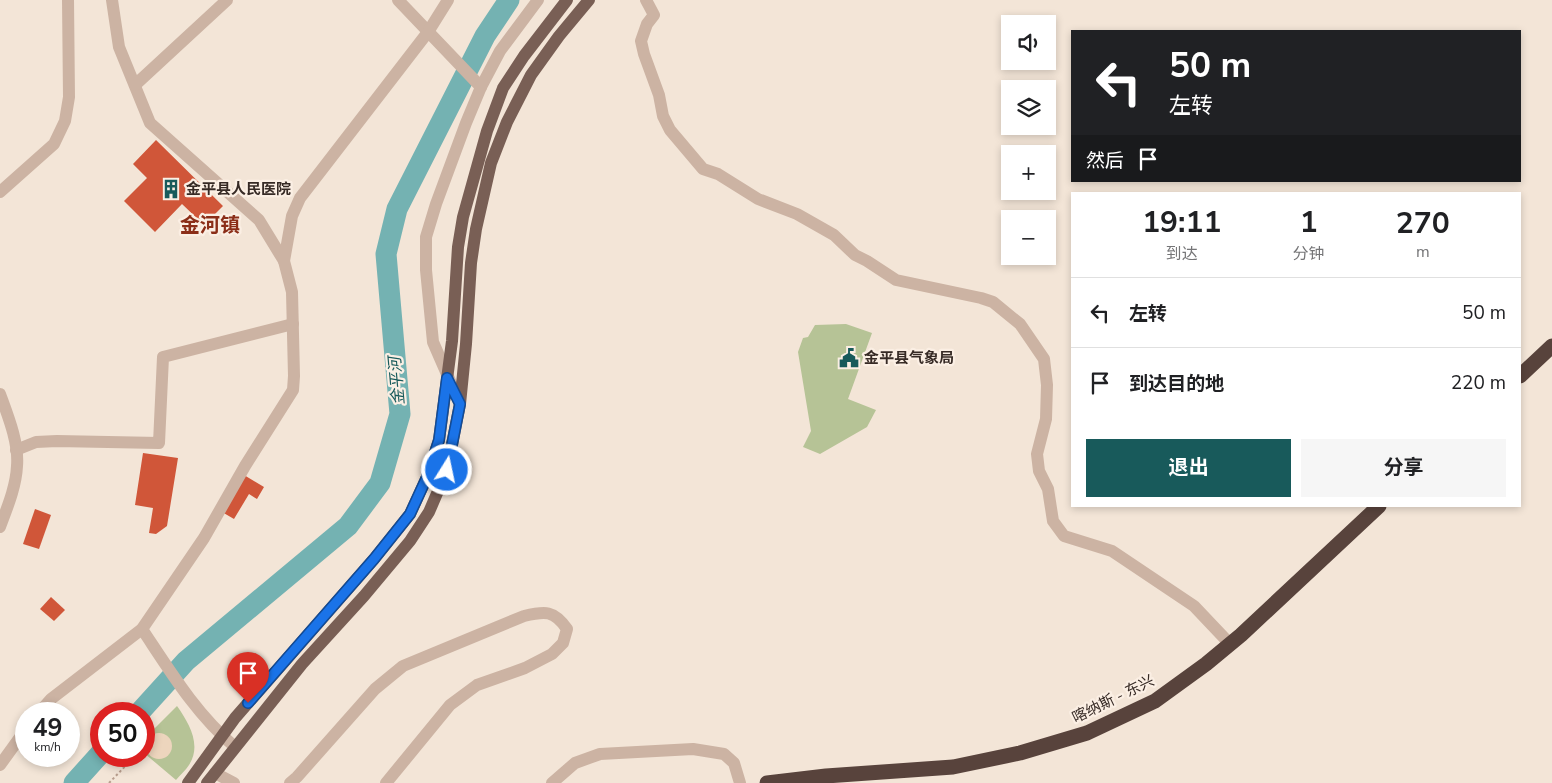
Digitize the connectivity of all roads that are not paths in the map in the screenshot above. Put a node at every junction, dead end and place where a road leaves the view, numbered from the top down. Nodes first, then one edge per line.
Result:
1 (68, 0) edge
2 (112, 0) edge
3 (226, 0) edge
4 (398, 0) edge
5 (448, 0) edge
6 (538, 0) edge
7 (567, 0) edge
8 (589, 0) edge
9 (646, 0) edge
10 (428, 32) junction
11 (135, 85) junction
12 (481, 88) junction
13 (0, 192) edge
14 (284, 261) junction
15 (293, 324) junction
16 (1552, 346) edge
17 (1521, 375) edge
18 (447, 378) junction
19 (0, 394) edge
20 (460, 404) junction
21 (16, 450) junction
22 (1379, 507) edge
23 (0, 526) edge
24 (142, 629) junction
25 (1230, 644) junction
26 (48, 702) edge
27 (15, 745) edge
28 (235, 747) junction
29 (0, 766) edge
30 (211, 778) edge
31 (188, 783) edge
32 (234, 783) edge
33 (290, 783) edge
34 (386, 783) edge
35 (552, 783) edge
36 (740, 783) edge
37 (767, 783) edge

1 - 13 street
2 - 11 street
3 - 11 street
4 - 10 street
5 - 10 street
6 - 12 street
7 - 18 main road
8 - 20 main road
9 - 25 street
10 - 12 street
10 - 14 street
11 - 14 street
12 - 18 street
14 - 15 street
15 - 21 street
15 - 24 street
16 - 17 highway
18 - 20 street
18 - 31 main road
19 - 21 street
20 - 28 main road
21 - 23 street
22 - 25 highway, 喀纳斯 - 东兴
24 - 26 street
24 - 28 street
25 - 37 highway, 喀纳斯 - 东兴
27 - 29 street
28 - 30 main road
30 - 32 street
33 - 34 street
35 - 36 street

